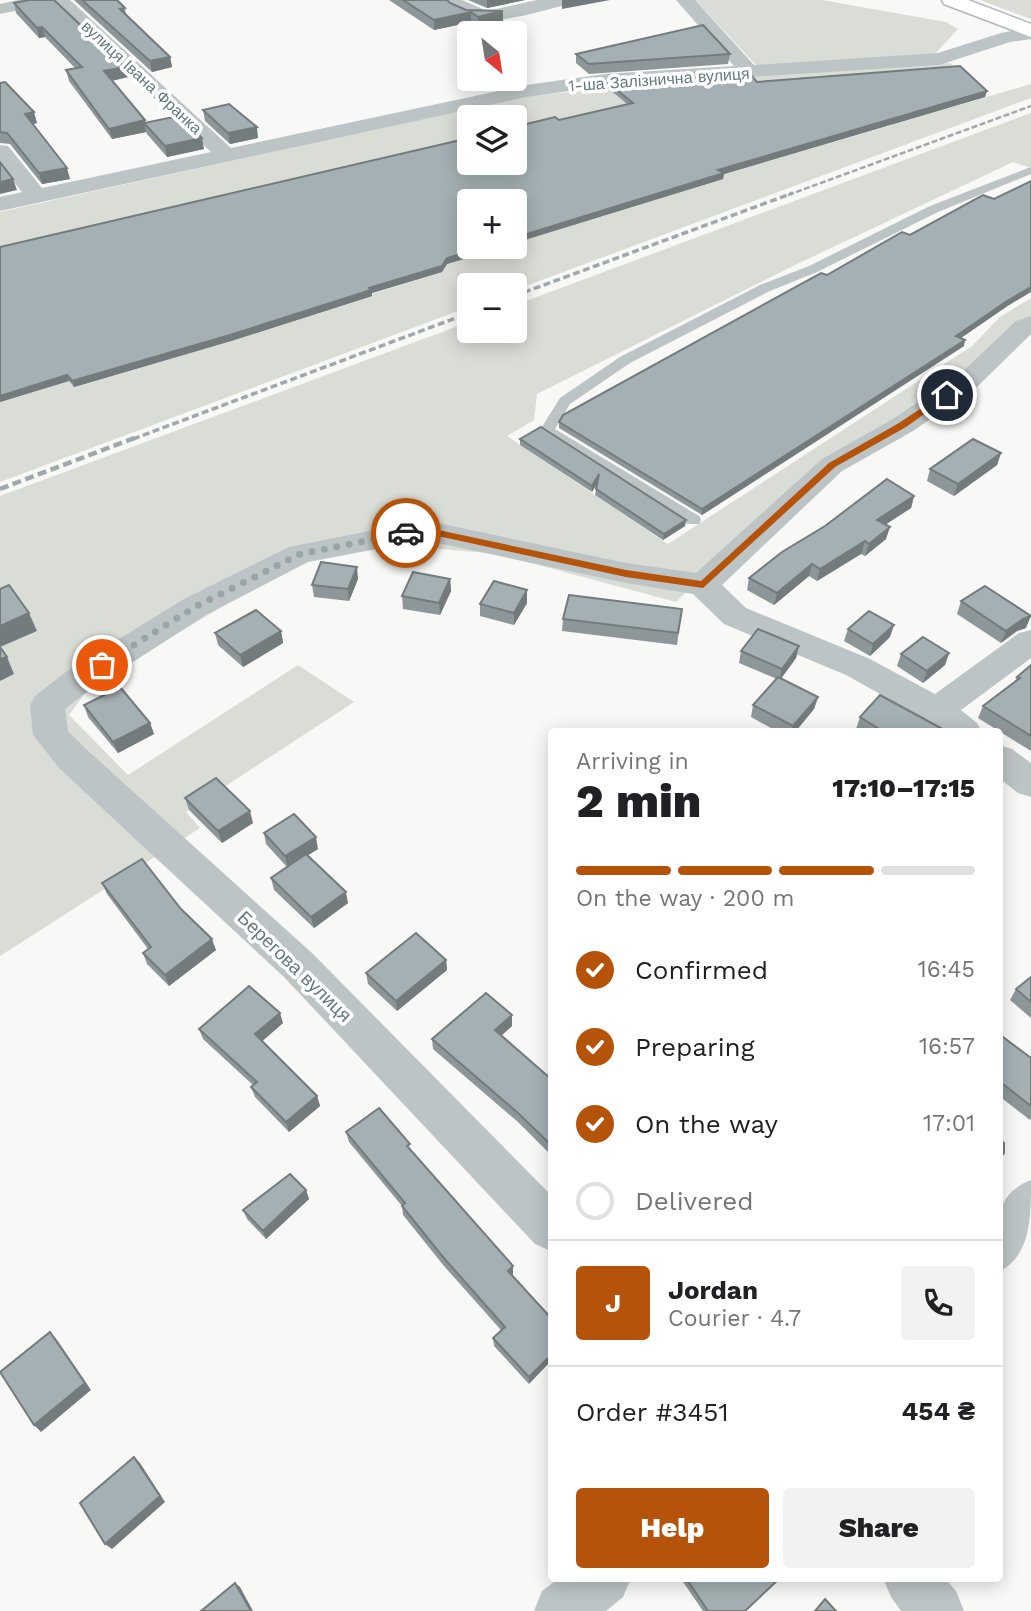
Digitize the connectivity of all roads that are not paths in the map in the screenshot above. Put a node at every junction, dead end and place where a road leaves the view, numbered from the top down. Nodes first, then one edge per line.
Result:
1 (46, 0) edge
2 (60, 0) edge
3 (449, 0) edge
4 (563, 0) edge
5 (685, 0) edge
6 (951, 0) edge
7 (0, 9) edge
8 (1031, 32) edge
9 (750, 72) junction
10 (0, 151) edge
11 (225, 154) junction
12 (1031, 170) edge
13 (37, 196) junction
14 (0, 204) edge
15 (1031, 324) edge
16 (693, 520) dead end
17 (703, 585) junction
18 (1031, 641) edge
19 (937, 710) junction
20 (960, 728) edge
21 (1003, 761) edge
22 (1031, 783) edge
23 (1031, 1202) edge
24 (548, 1225) edge
25 (1003, 1243) edge
26 (599, 1582) edge
27 (913, 1582) edge
28 (562, 1611) edge
29 (936, 1611) edge

1 - 7 street
2 - 11 street, вулиця Івана Франка
3 - 4 street
5 - 9 street
6 - 8 street
8 - 9 street, 1-ша Залізнична вулиця
9 - 11 street, 1-ша Залізнична вулиця
10 - 13 street
11 - 13 street, 1-ша Залізнична вулиця
12 - 16 lane
13 - 14 street, 1-ша Залізнична вулиця
15 - 17 street
17 - 19 street
17 - 24 street, Берегова вулиця
18 - 19 street
19 - 20 street
21 - 22 street
23 - 25 street
26 - 28 street
27 - 29 street

